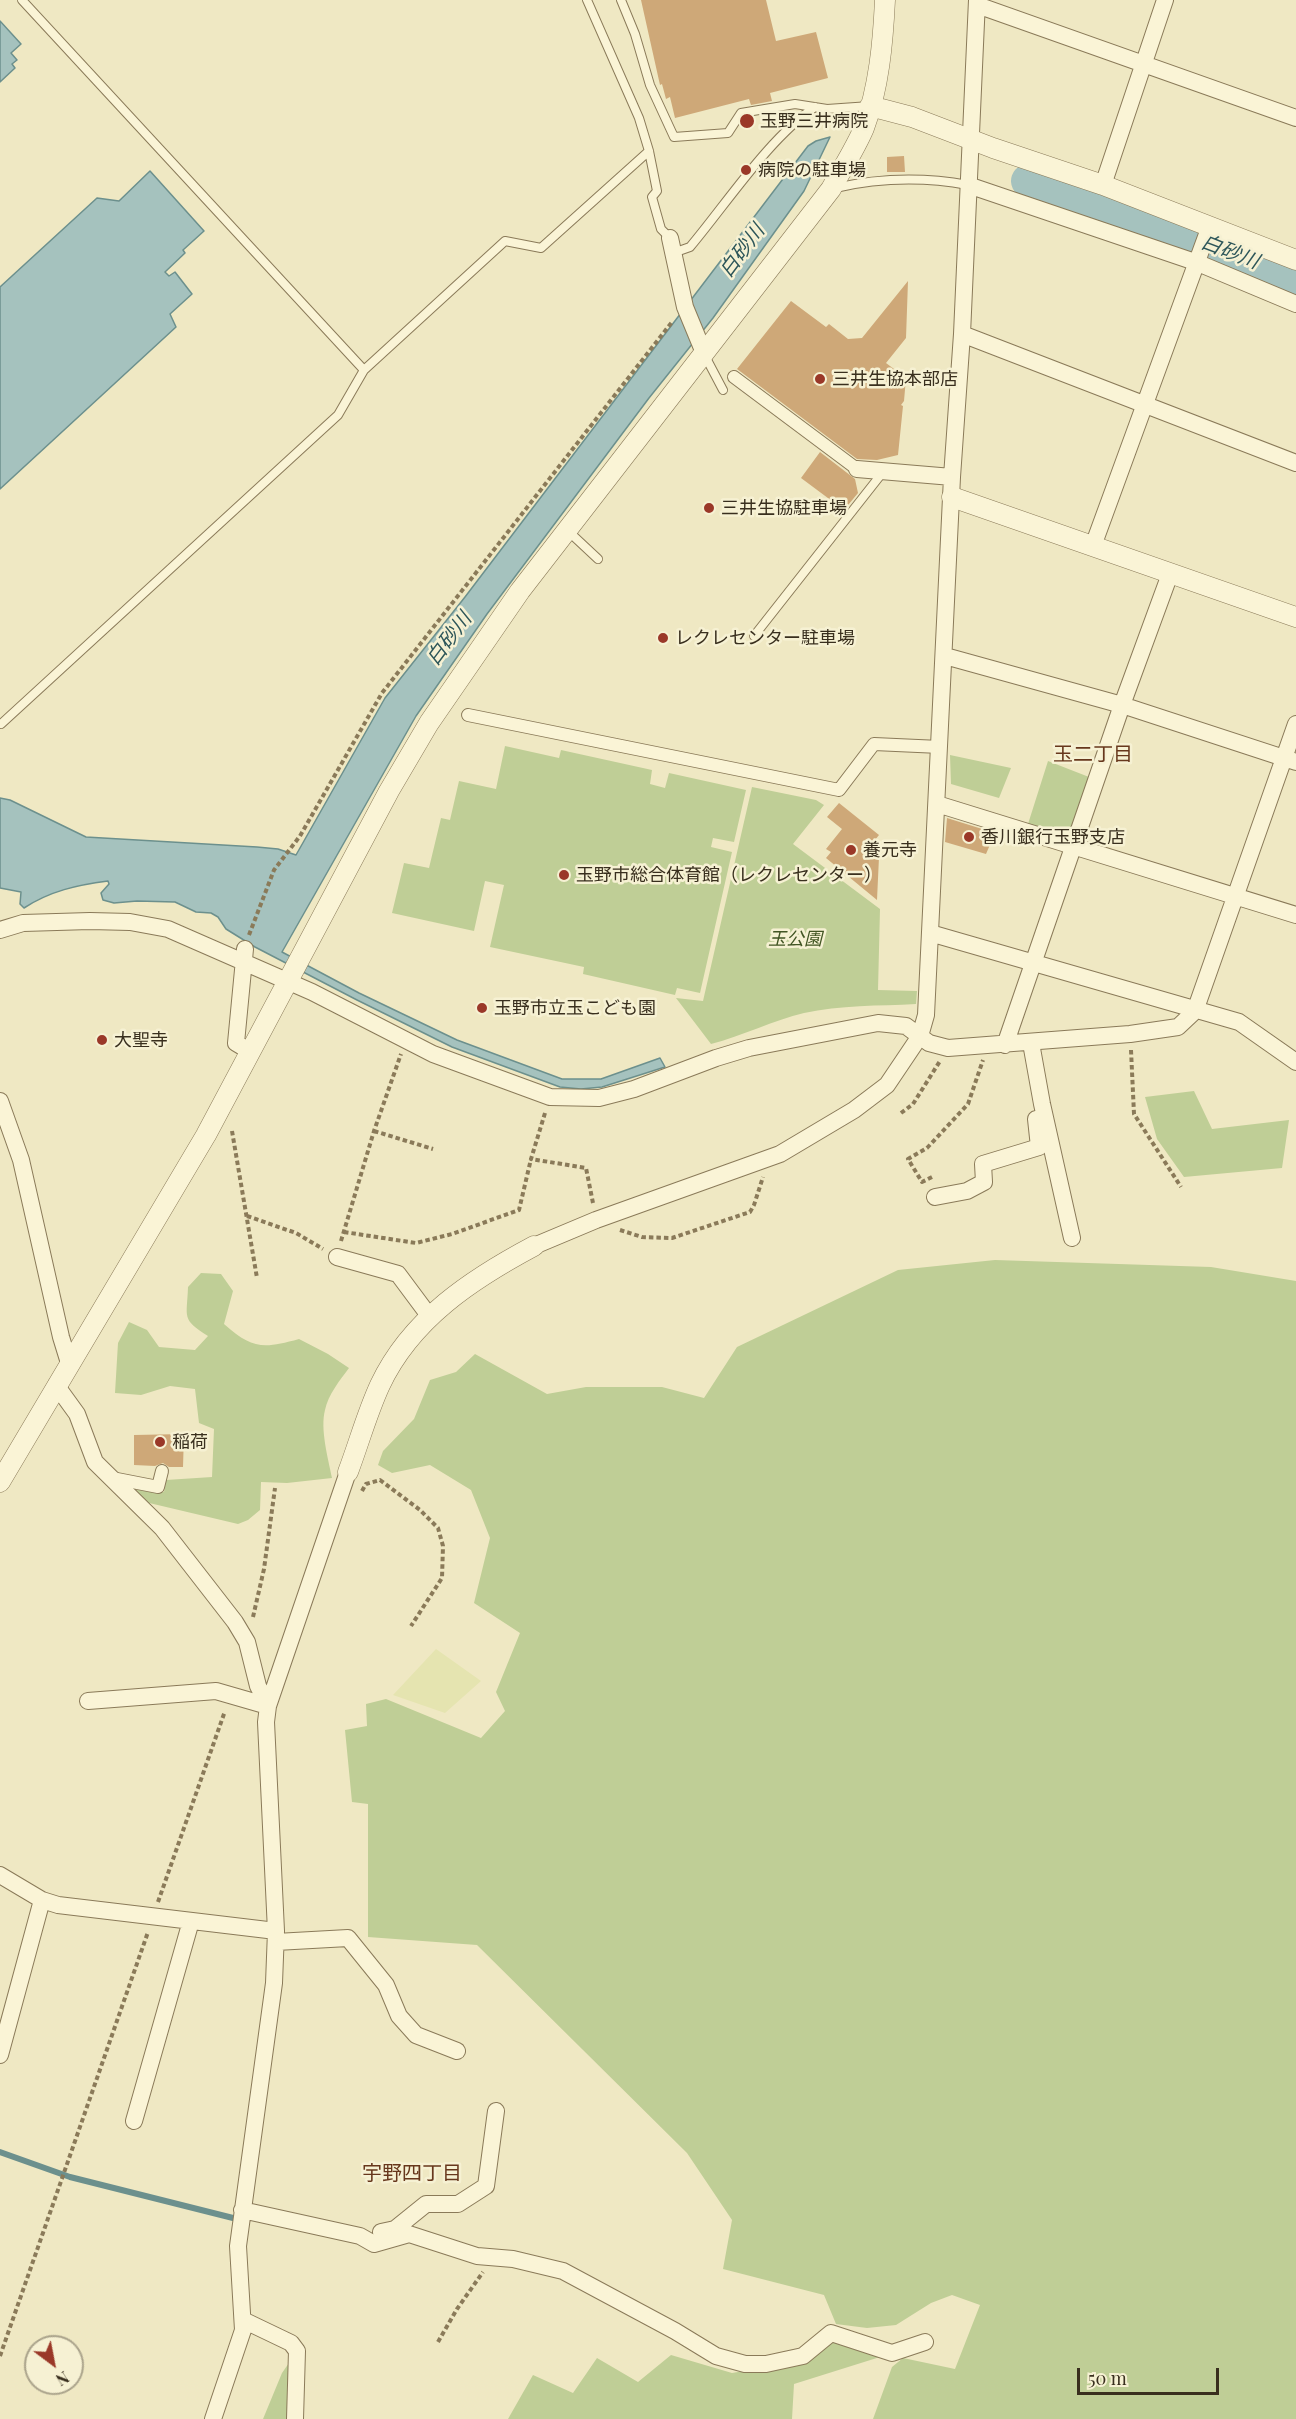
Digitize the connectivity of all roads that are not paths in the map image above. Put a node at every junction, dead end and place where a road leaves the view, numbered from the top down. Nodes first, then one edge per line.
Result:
1 (22, 0) edge
2 (587, 0) edge
3 (621, 0) edge
4 (885, 0) edge
5 (1165, 0) edge
6 (977, 2) edge
7 (1144, 64) junction
8 (870, 106) junction
9 (815, 107) junction
10 (1296, 118) edge
11 (970, 141) junction
12 (649, 151) junction
13 (968, 185) junction
14 (1103, 185) junction
15 (831, 189) junction
16 (1208, 232) junction
17 (671, 245) junction
18 (1199, 259) junction
19 (1296, 259) edge
20 (1296, 304) edge
21 (962, 334) junction
22 (701, 346) junction
23 (364, 370) junction
24 (734, 377) dead end
25 (723, 390) dead end
26 (1143, 405) junction
27 (1296, 464) edge
28 (857, 469) joint
29 (883, 471) junction
30 (952, 477) junction
31 (952, 497) junction
32 (567, 530) junction
33 (1093, 546) junction
34 (598, 559) dead end
35 (1170, 574) junction
36 (1296, 617) edge
37 (754, 636) dead end
38 (945, 656) junction
39 (1122, 705) junction
40 (468, 715) dead end
41 (1, 724) edge
42 (1296, 724) edge
43 (940, 747) junction
44 (1290, 760) edge
45 (937, 804) junction
46 (1073, 846) junction
47 (1236, 895) junction
48 (1296, 915) edge
49 (0, 930) edge
50 (930, 933) junction
51 (244, 955) junction
52 (1034, 965) junction
53 (294, 969) junction
54 (1195, 1011) junction
55 (920, 1035) junction
56 (1031, 1043) junction
57 (1005, 1045) junction
58 (251, 1052) junction
59 (1296, 1062) edge
60 (0, 1101) edge
61 (1045, 1116) junction
62 (935, 1197) dead end
63 (1072, 1238) dead end
64 (534, 1246) joint
65 (337, 1257) road end
66 (430, 1317) junction
67 (69, 1363) junction
68 (56, 1385) junction
69 (162, 1471) dead end
70 (348, 1472) joint
71 (112, 1478) junction
72 (0, 1482) edge
73 (88, 1701) dead end
74 (268, 1706) junction
75 (0, 1875) edge
76 (42, 1900) junction
77 (191, 1921) junction
78 (276, 1936) junction
79 (457, 2051) dead end
80 (0, 2055) edge
81 (496, 2111) dead end
82 (134, 2121) dead end
83 (242, 2210) junction
84 (360, 2236) junction
85 (243, 2320) junction
86 (925, 2342) dead end
87 (213, 2419) edge
88 (296, 2419) edge

1 - 23 lane
2 - 12 lane
3 - 9 lane
4 - 8 street
5 - 7 street
6 - 7 street
6 - 11 street
7 - 10 street
7 - 14 street
8 - 9 lane
8 - 11 street
8 - 15 street
9 - 17 lane
11 - 13 street
11 - 14 street
12 - 17 lane
12 - 23 lane
13 - 15 lane
13 - 18 street
13 - 21 street
14 - 16 street
15 - 22 street
16 - 18 street
16 - 19 street
17 - 22 street
18 - 20 street
18 - 26 street
21 - 26 street
21 - 30 street
22 - 25 lane
22 - 32 street
23 - 41 lane
24 - 28 street
26 - 27 street
26 - 33 street
28 - 29 street
29 - 30 street
29 - 37 lane
30 - 31 street
31 - 33 street
31 - 38 street
32 - 34 lane
32 - 53 street
33 - 35 street
35 - 36 street
35 - 39 street
38 - 39 street
38 - 43 street
39 - 44 street
39 - 46 street
40 - 43 street
42 - 44 street
43 - 45 street
44 - 47 street
45 - 46 street
45 - 50 street
46 - 47 street
46 - 52 street
47 - 48 street
47 - 54 street
49 - 51 street
50 - 52 street
50 - 55 street
51 - 53 street
51 - 58 street
52 - 54 street
52 - 57 street
53 - 55 street
53 - 58 street
54 - 56 street
54 - 59 street
55 - 57 street
55 - 64 street
56 - 57 street
56 - 61 street
58 - 67 street
60 - 67 street
61 - 62 street
61 - 63 street
64 - 66 street
65 - 66 street
66 - 70 street
67 - 68 street
68 - 71 street
68 - 72 street
69 - 71 street
70 - 74 street
71 - 74 street
73 - 74 street
74 - 78 street
75 - 76 street
76 - 77 street
76 - 80 street
77 - 78 street
77 - 82 street
78 - 79 street
78 - 83 street
81 - 84 street
83 - 84 street
83 - 85 street
84 - 86 street
85 - 87 street
85 - 88 street

